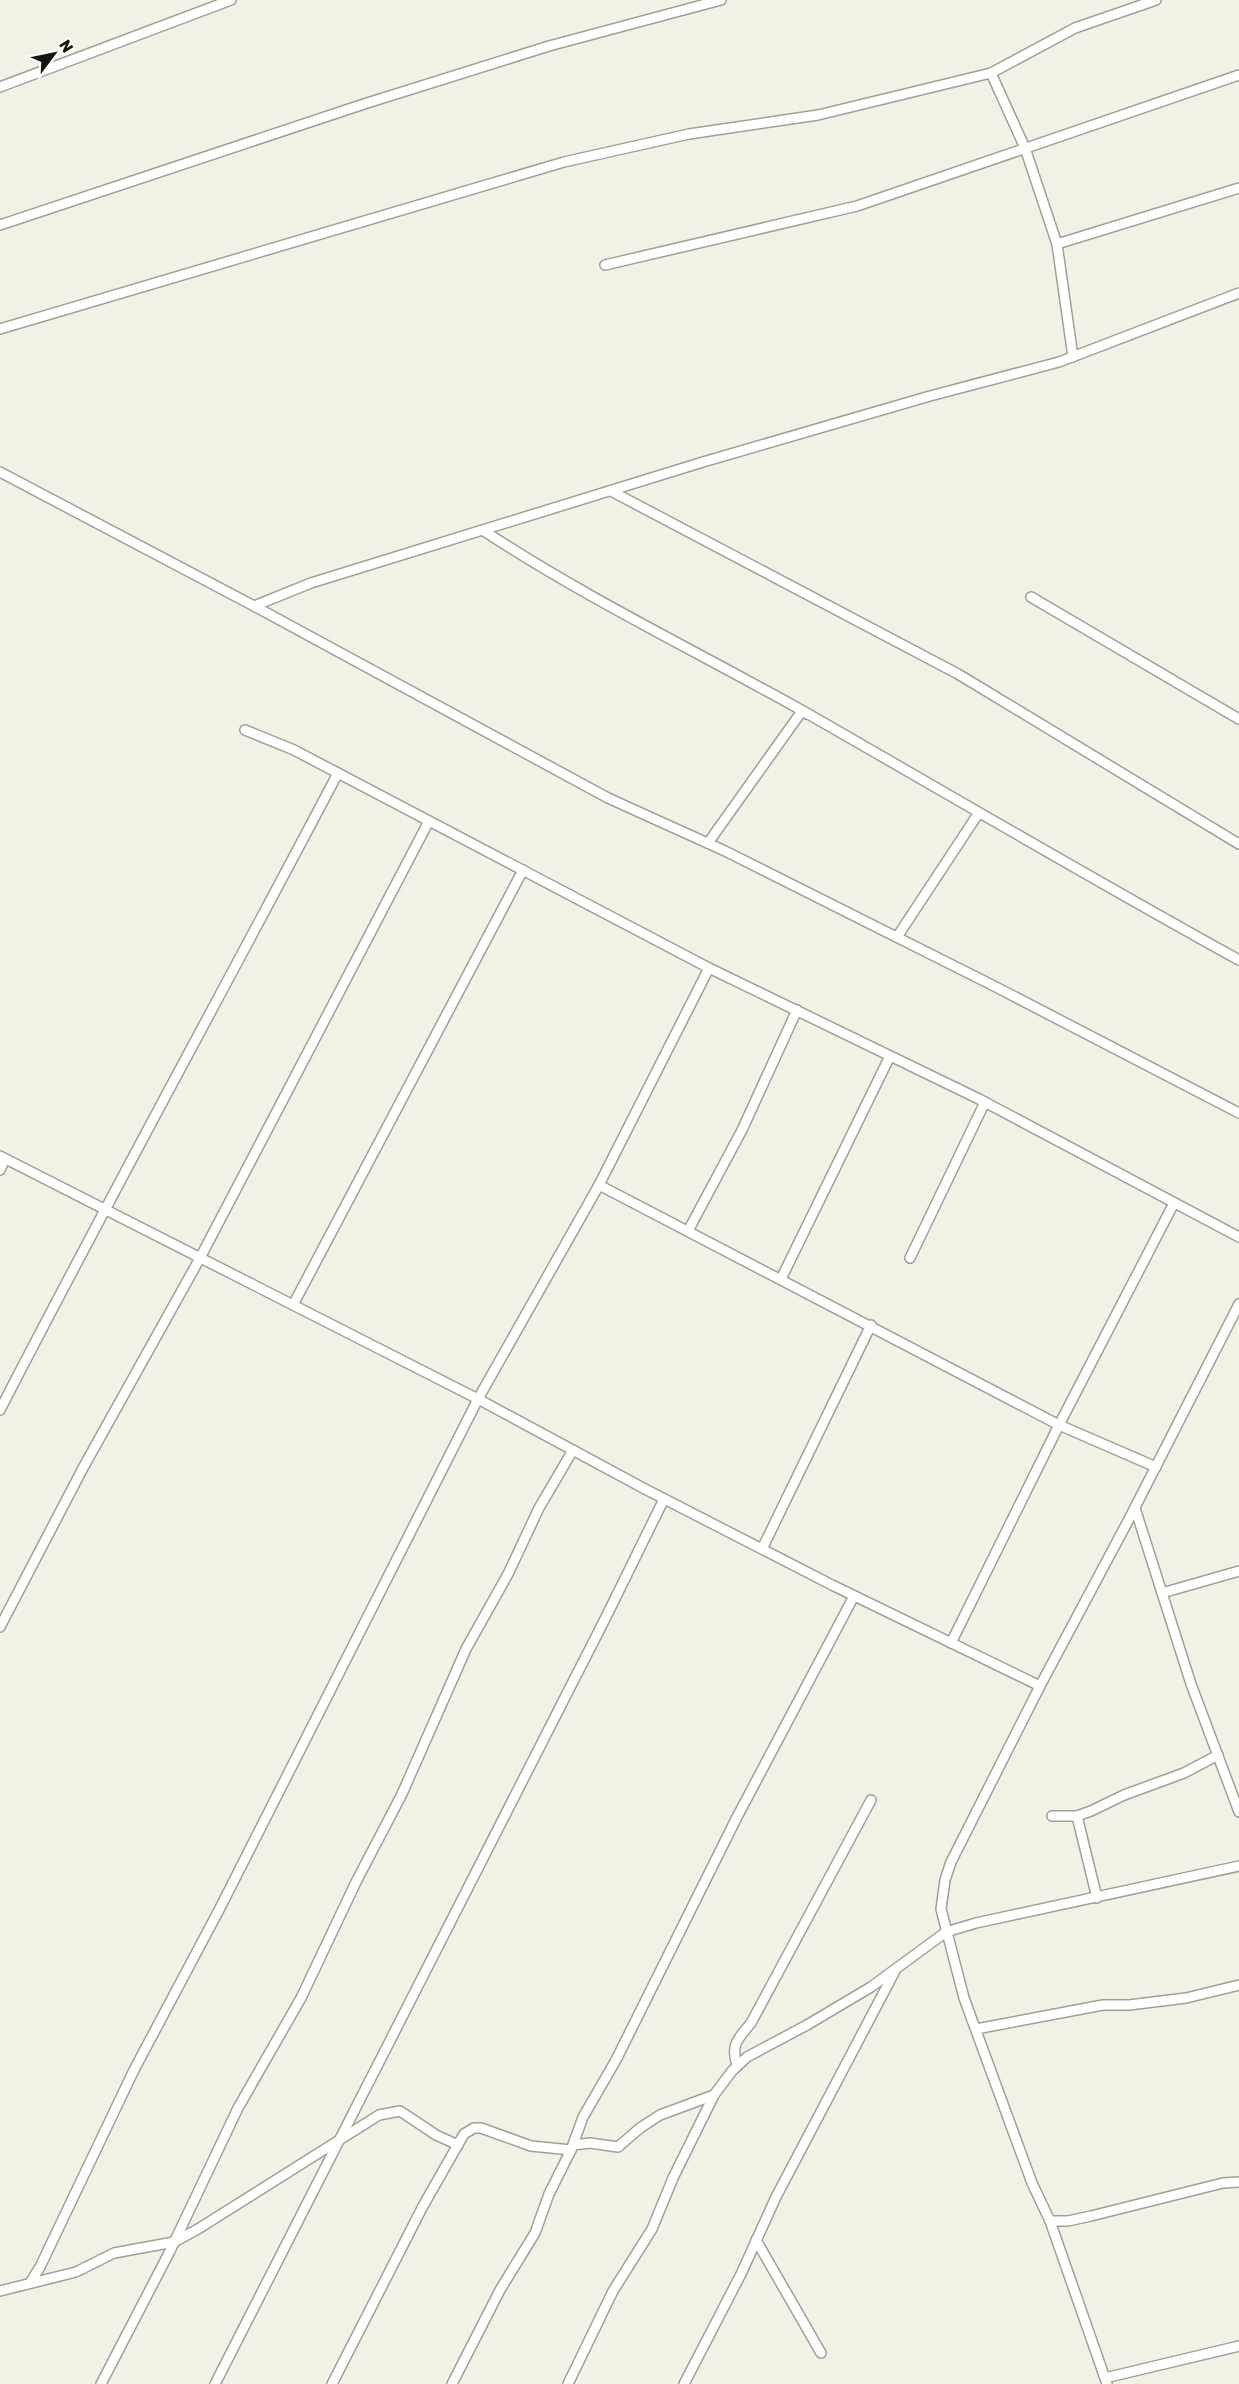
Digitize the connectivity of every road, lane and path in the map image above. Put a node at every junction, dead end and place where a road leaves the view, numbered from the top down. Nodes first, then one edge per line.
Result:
1 (231, 0) edge
2 (721, 0) edge
3 (1156, 0) edge
4 (991, 73) junction
5 (1239, 75) edge
6 (0, 87) edge
7 (1025, 148) junction
8 (1239, 188) edge
9 (0, 225) edge
10 (1057, 244) junction
11 (605, 265) dead end
12 (1239, 293) edge
13 (0, 330) edge
14 (1073, 357) junction
15 (0, 472) edge
16 (611, 491) junction
17 (484, 531) junction
18 (1031, 597) dead end
19 (254, 606) junction
20 (802, 711) junction
21 (1239, 719) edge
22 (245, 730) dead end
23 (338, 773) junction
24 (978, 814) junction
25 (429, 821) junction
26 (708, 843) junction
27 (1239, 844) edge
28 (523, 870) junction
29 (1147, 909) dead end
30 (897, 937) junction
31 (1239, 960) edge
32 (709, 968) junction
33 (797, 1010) junction
34 (890, 1056) junction
35 (985, 1102) junction
36 (1239, 1113) edge
37 (3, 1158) edge
38 (0, 1170) edge
39 (599, 1185) junction
40 (1174, 1203) junction
41 (104, 1209) junction
42 (688, 1231) junction
43 (1239, 1237) edge
44 (200, 1258) junction
45 (910, 1258) dead end
46 (781, 1279) junction
47 (1239, 1304) edge
48 (293, 1305) junction
49 (871, 1325) junction
50 (478, 1399) junction
51 (0, 1410) edge
52 (1059, 1425) junction
53 (573, 1450) junction
54 (1156, 1467) junction
55 (664, 1499) junction
56 (1135, 1508) junction
57 (762, 1550) junction
58 (1239, 1570) edge
59 (1162, 1593) junction
60 (854, 1596) junction
61 (0, 1627) edge
62 (951, 1643) junction
63 (1040, 1686) junction
64 (1218, 1755) junction
65 (871, 1800) dead end
66 (1239, 1812) edge
67 (1052, 1816) dead end
68 (1077, 1816) junction
69 (1239, 1866) edge
70 (1097, 1898) junction
71 (946, 1932) junction
72 (896, 1969) junction
73 (1239, 1985) edge
74 (976, 2029) junction
75 (737, 2065) junction
76 (714, 2095) junction
77 (342, 2137) junction
78 (458, 2145) junction
79 (572, 2148) junction
80 (1239, 2182) edge
81 (1050, 2221) junction
82 (756, 2240) junction
83 (174, 2242) junction
84 (30, 2283) junction
85 (0, 2291) edge
86 (1239, 2346) edge
87 (821, 2353) dead end
88 (1106, 2381) edge
89 (101, 2384) edge
90 (215, 2384) edge
91 (332, 2384) edge
92 (452, 2384) edge
93 (568, 2384) edge
94 (684, 2384) edge

1 - 6 street
2 - 9 street
3 - 4 street
4 - 7 street
4 - 13 street
5 - 7 street
7 - 10 street
7 - 11 street
8 - 10 street
10 - 14 street
12 - 14 street
14 - 16 street
15 - 19 street
16 - 17 street
16 - 27 street
17 - 19 street
17 - 20 street
18 - 21 street
19 - 26 street
20 - 24 street
20 - 26 street
20 - 31 street
22 - 23 street
23 - 25 street
23 - 41 street
24 - 29 street
24 - 30 street
25 - 28 street
25 - 44 street
26 - 30 street
28 - 32 street
28 - 48 street
30 - 36 street
32 - 33 street
32 - 39 street
33 - 34 street
33 - 42 street
34 - 35 street
34 - 46 street
35 - 40 street
35 - 45 street
37 - 38 street
37 - 41 street
39 - 42 street
39 - 50 street
40 - 43 street
40 - 52 street
41 - 44 street
41 - 51 street
42 - 46 street
44 - 48 street
44 - 61 street
46 - 49 street
47 - 54 street
48 - 50 street
49 - 52 street
49 - 57 street
50 - 53 street
50 - 84 street
52 - 54 street
52 - 62 street
53 - 55 street
53 - 83 street
54 - 56 street
55 - 57 street
55 - 77 street
56 - 59 street
56 - 63 street
57 - 60 street
58 - 59 street
59 - 64 street
60 - 62 street
60 - 79 street
62 - 63 street
63 - 71 street
64 - 66 street
64 - 68 street
65 - 75 street
67 - 68 street
68 - 70 street
69 - 70 street
70 - 71 street
71 - 72 street
71 - 74 street
72 - 75 street
72 - 82 street
73 - 74 street
74 - 81 street
75 - 76 street
76 - 79 street
76 - 93 street
77 - 78 street
77 - 83 street
77 - 90 street
78 - 79 street
78 - 91 street
79 - 92 street
80 - 81 street
81 - 88 street
82 - 87 street
82 - 94 street
83 - 84 street
83 - 89 street
84 - 85 street
86 - 88 street

